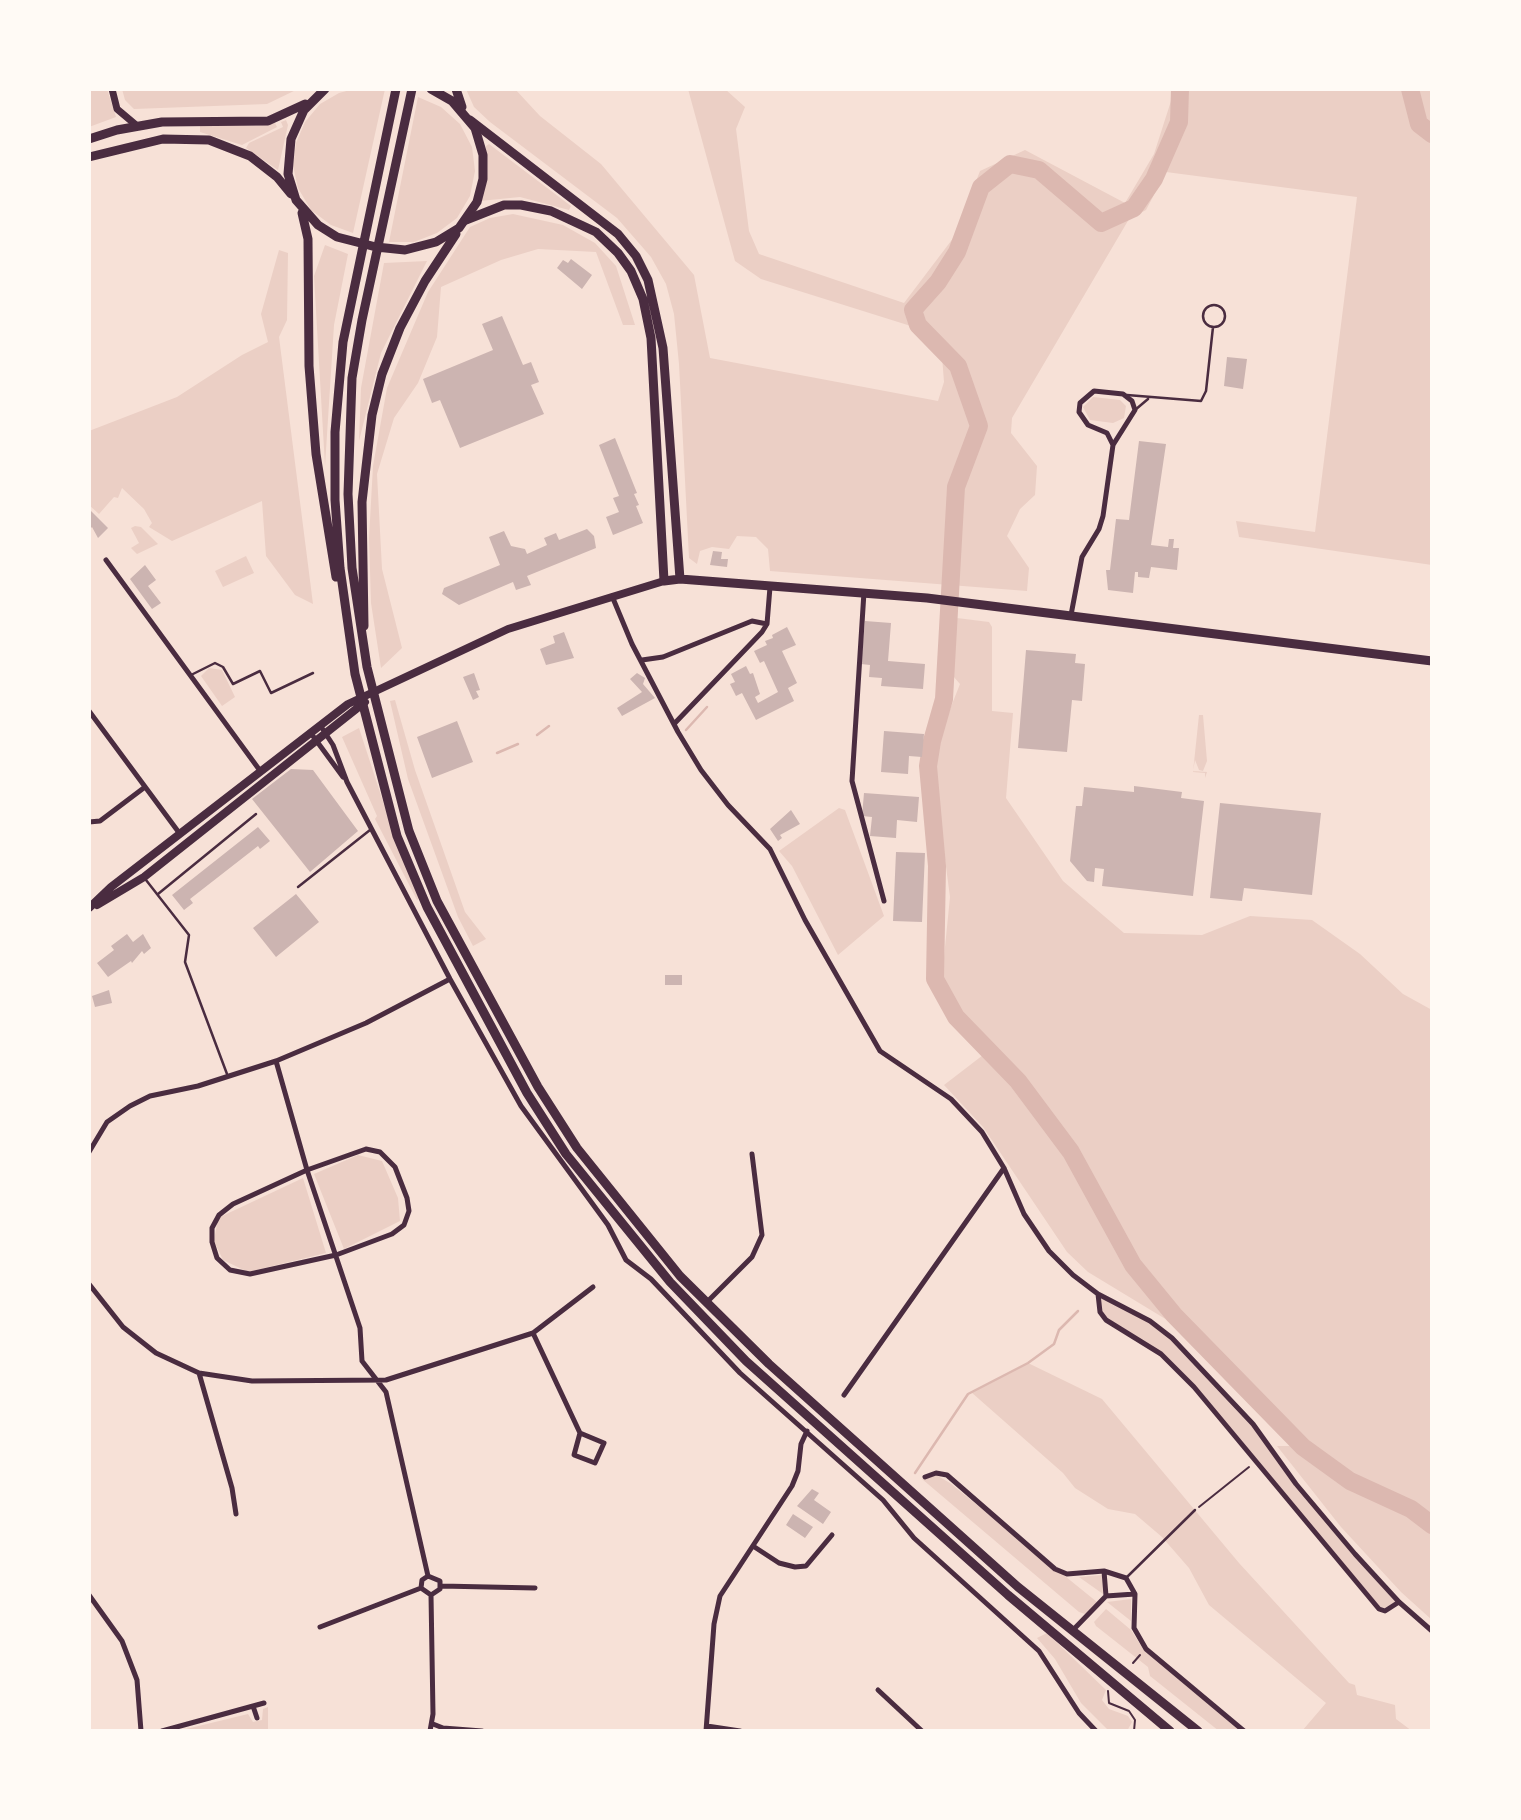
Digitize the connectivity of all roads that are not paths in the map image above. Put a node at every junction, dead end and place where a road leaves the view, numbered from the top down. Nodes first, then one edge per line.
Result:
1 (112, 89) edge
2 (396, 89) edge
3 (412, 89) edge
4 (431, 89) edge
5 (456, 89) edge
6 (320, 93) edge
7 (468, 117) junction
8 (136, 125) junction
9 (89, 139) edge
10 (89, 157) edge
11 (297, 202) junction
12 (465, 220) junction
13 (1213, 327) junction
14 (1123, 394) junction
15 (1152, 398) junction
16 (1135, 410) junction
17 (1113, 445) junction
18 (106, 560) dead end
19 (680, 579) junction
20 (664, 581) junction
21 (770, 587) junction
22 (864, 592) junction
23 (612, 596) junction
24 (1071, 615) junction
25 (346, 617) junction
26 (767, 624) junction
27 (364, 654) junction
28 (642, 660) junction
29 (1432, 661) edge
30 (313, 673) dead end
31 (191, 675) junction
32 (390, 684) junction
33 (89, 711) edge
34 (674, 724) junction
35 (320, 725) junction
36 (310, 733) junction
37 (326, 734) junction
38 (317, 743) junction
39 (261, 771) junction
40 (267, 778) junction
41 (347, 782) junction
42 (145, 787) junction
43 (256, 814) dead end
44 (89, 822) edge
45 (373, 827) junction
46 (180, 834) junction
47 (137, 867) junction
48 (144, 877) junction
49 (299, 887) dead end
50 (158, 894) junction
51 (884, 901) dead end
52 (89, 908) edge
53 (450, 979) junction
54 (276, 1060) junction
55 (228, 1077) junction
56 (89, 1152) edge
57 (752, 1154) dead end
58 (1004, 1168) junction
59 (307, 1170) junction
60 (336, 1255) junction
61 (89, 1284) edge
62 (593, 1287) dead end
63 (94, 1294) junction
64 (1098, 1294) junction
65 (89, 1300) edge
66 (706, 1303) junction
67 (533, 1333) junction
68 (199, 1373) junction
69 (377, 1381) junction
70 (844, 1395) dead end
71 (807, 1432) junction
72 (580, 1433) junction
73 (925, 1477) dead end
74 (1195, 1510) road end
75 (236, 1514) dead end
76 (832, 1535) dead end
77 (753, 1546) junction
78 (1104, 1571) junction
79 (428, 1576) junction
80 (1126, 1578) junction
81 (441, 1586) junction
82 (421, 1588) junction
83 (535, 1588) dead end
84 (1135, 1594) junction
85 (89, 1595) edge
86 (432, 1595) junction
87 (1107, 1596) junction
88 (1399, 1601) junction
89 (320, 1627) dead end
90 (1074, 1629) junction
91 (1432, 1630) edge
92 (878, 1690) dead end
93 (264, 1703) dead end
94 (253, 1706) junction
95 (257, 1718) dead end
96 (431, 1728) edge
97 (706, 1728) edge
98 (141, 1731) edge
99 (162, 1731) edge
100 (482, 1731) edge
101 (740, 1731) edge
102 (922, 1731) edge
103 (1096, 1731) edge
104 (1170, 1731) edge
105 (1198, 1731) edge
106 (1244, 1731) edge

1 - 8 street
2 - 25 main road
3 - 27 main road
4 - 7 main road
5 - 7 main road
6 - 8 main road
6 - 11 main road
7 - 12 main road
7 - 19 main road
8 - 9 main road
10 - 11 main road
11 - 12 main road
11 - 25 main road
12 - 20 main road
12 - 27 main road
13 - 13 lane
13 - 15 lane
14 - 15 lane
14 - 16 street
14 - 17 street
15 - 16 lane
16 - 17 street
17 - 24 street
18 - 31 street
19 - 20 main road
19 - 21 main road
20 - 23 main road
21 - 22 main road
21 - 26 street
22 - 24 main road
22 - 51 street
23 - 28 street
23 - 32 main road
24 - 29 main road
25 - 104 main road
26 - 28 street
26 - 34 street
27 - 66 main road
28 - 34 street
30 - 31 lane
31 - 39 street
32 - 35 main road
32 - 37 main road
33 - 42 street
34 - 58 street
35 - 36 main road
35 - 37 street
36 - 38 street
36 - 39 main road
37 - 38 main road
37 - 41 street
38 - 40 main road
38 - 41 street
39 - 40 street
39 - 46 main road
40 - 48 main road
41 - 45 street
42 - 44 street
42 - 46 street
43 - 50 lane
45 - 49 lane
45 - 53 street
46 - 47 main road
47 - 48 lane
47 - 52 main road
48 - 50 lane
48 - 52 main road
50 - 55 lane
53 - 54 street
53 - 71 street
54 - 55 street
54 - 59 street
55 - 56 street
57 - 66 street
58 - 64 street
58 - 70 street
59 - 60 street
59 - 60 street
59 - 60 street
60 - 69 street
61 - 63 street
62 - 67 street
63 - 65 street
63 - 68 street
64 - 88 street
64 - 88 street
66 - 90 main road
67 - 69 street
67 - 72 street
68 - 69 street
68 - 75 street
69 - 79 street
71 - 77 street
71 - 103 street
72 - 72 street
73 - 78 street
74 - 80 lane
76 - 77 street
77 - 97 street
78 - 80 street
78 - 87 street
79 - 81 street
79 - 82 street
80 - 84 street
81 - 83 street
81 - 86 street
82 - 86 street
82 - 89 street
84 - 87 street
84 - 106 street
85 - 98 street
86 - 96 street
87 - 90 street
88 - 91 street
90 - 105 main road
92 - 102 street
93 - 94 street
94 - 95 street
94 - 99 street
96 - 100 street
97 - 101 street

